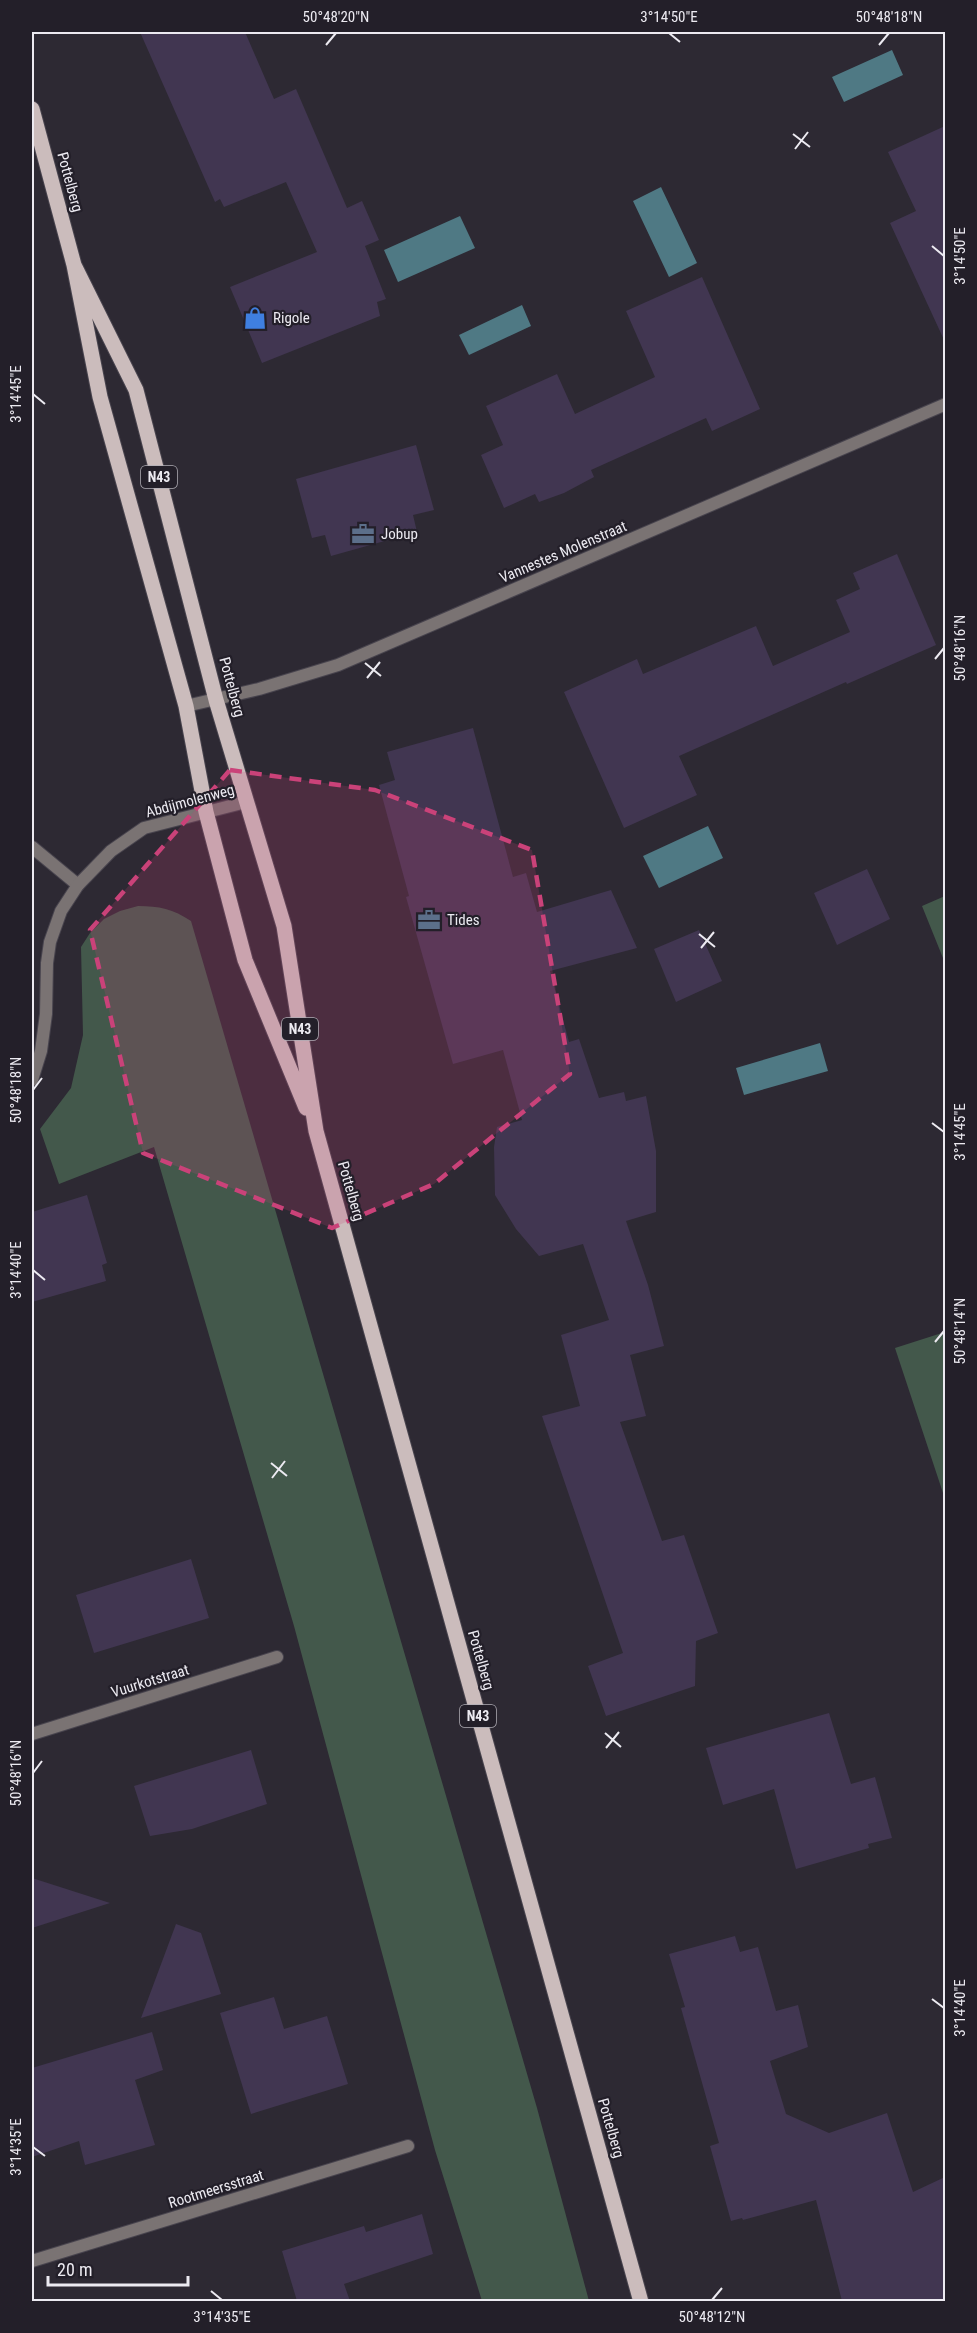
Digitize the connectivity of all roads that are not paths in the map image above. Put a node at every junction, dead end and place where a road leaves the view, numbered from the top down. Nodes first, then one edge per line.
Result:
1 (32, 109) edge
2 (74, 265) junction
3 (945, 404) edge
4 (216, 700) junction
5 (186, 706) junction
6 (246, 802) junction
7 (206, 812) junction
8 (32, 847) edge
9 (78, 885) junction
10 (32, 1080) edge
11 (316, 1131) junction
12 (277, 1657) dead end
13 (32, 1734) edge
14 (408, 2146) dead end
15 (32, 2261) edge
16 (641, 2301) edge

1 - 2 main road, Pottelberg / N43
2 - 4 main road, Pottelberg / N43
2 - 5 main road, Pottelberg / N43
3 - 4 street, Vannestes Molenstraat
4 - 5 street, Vannestes Molenstraat
4 - 6 main road, Pottelberg / N43
5 - 7 main road, Pottelberg / N43
6 - 7 street, Abdijmolenweg
6 - 11 main road, Pottelberg / N43
7 - 9 street, Abdijmolenweg
7 - 11 main road, Pottelberg / N43
8 - 9 street
9 - 10 street, Abdijmolenweg
11 - 16 main road, Pottelberg / N43
12 - 13 street, Vuurkotstraat
14 - 15 street, Rootmeersstraat

